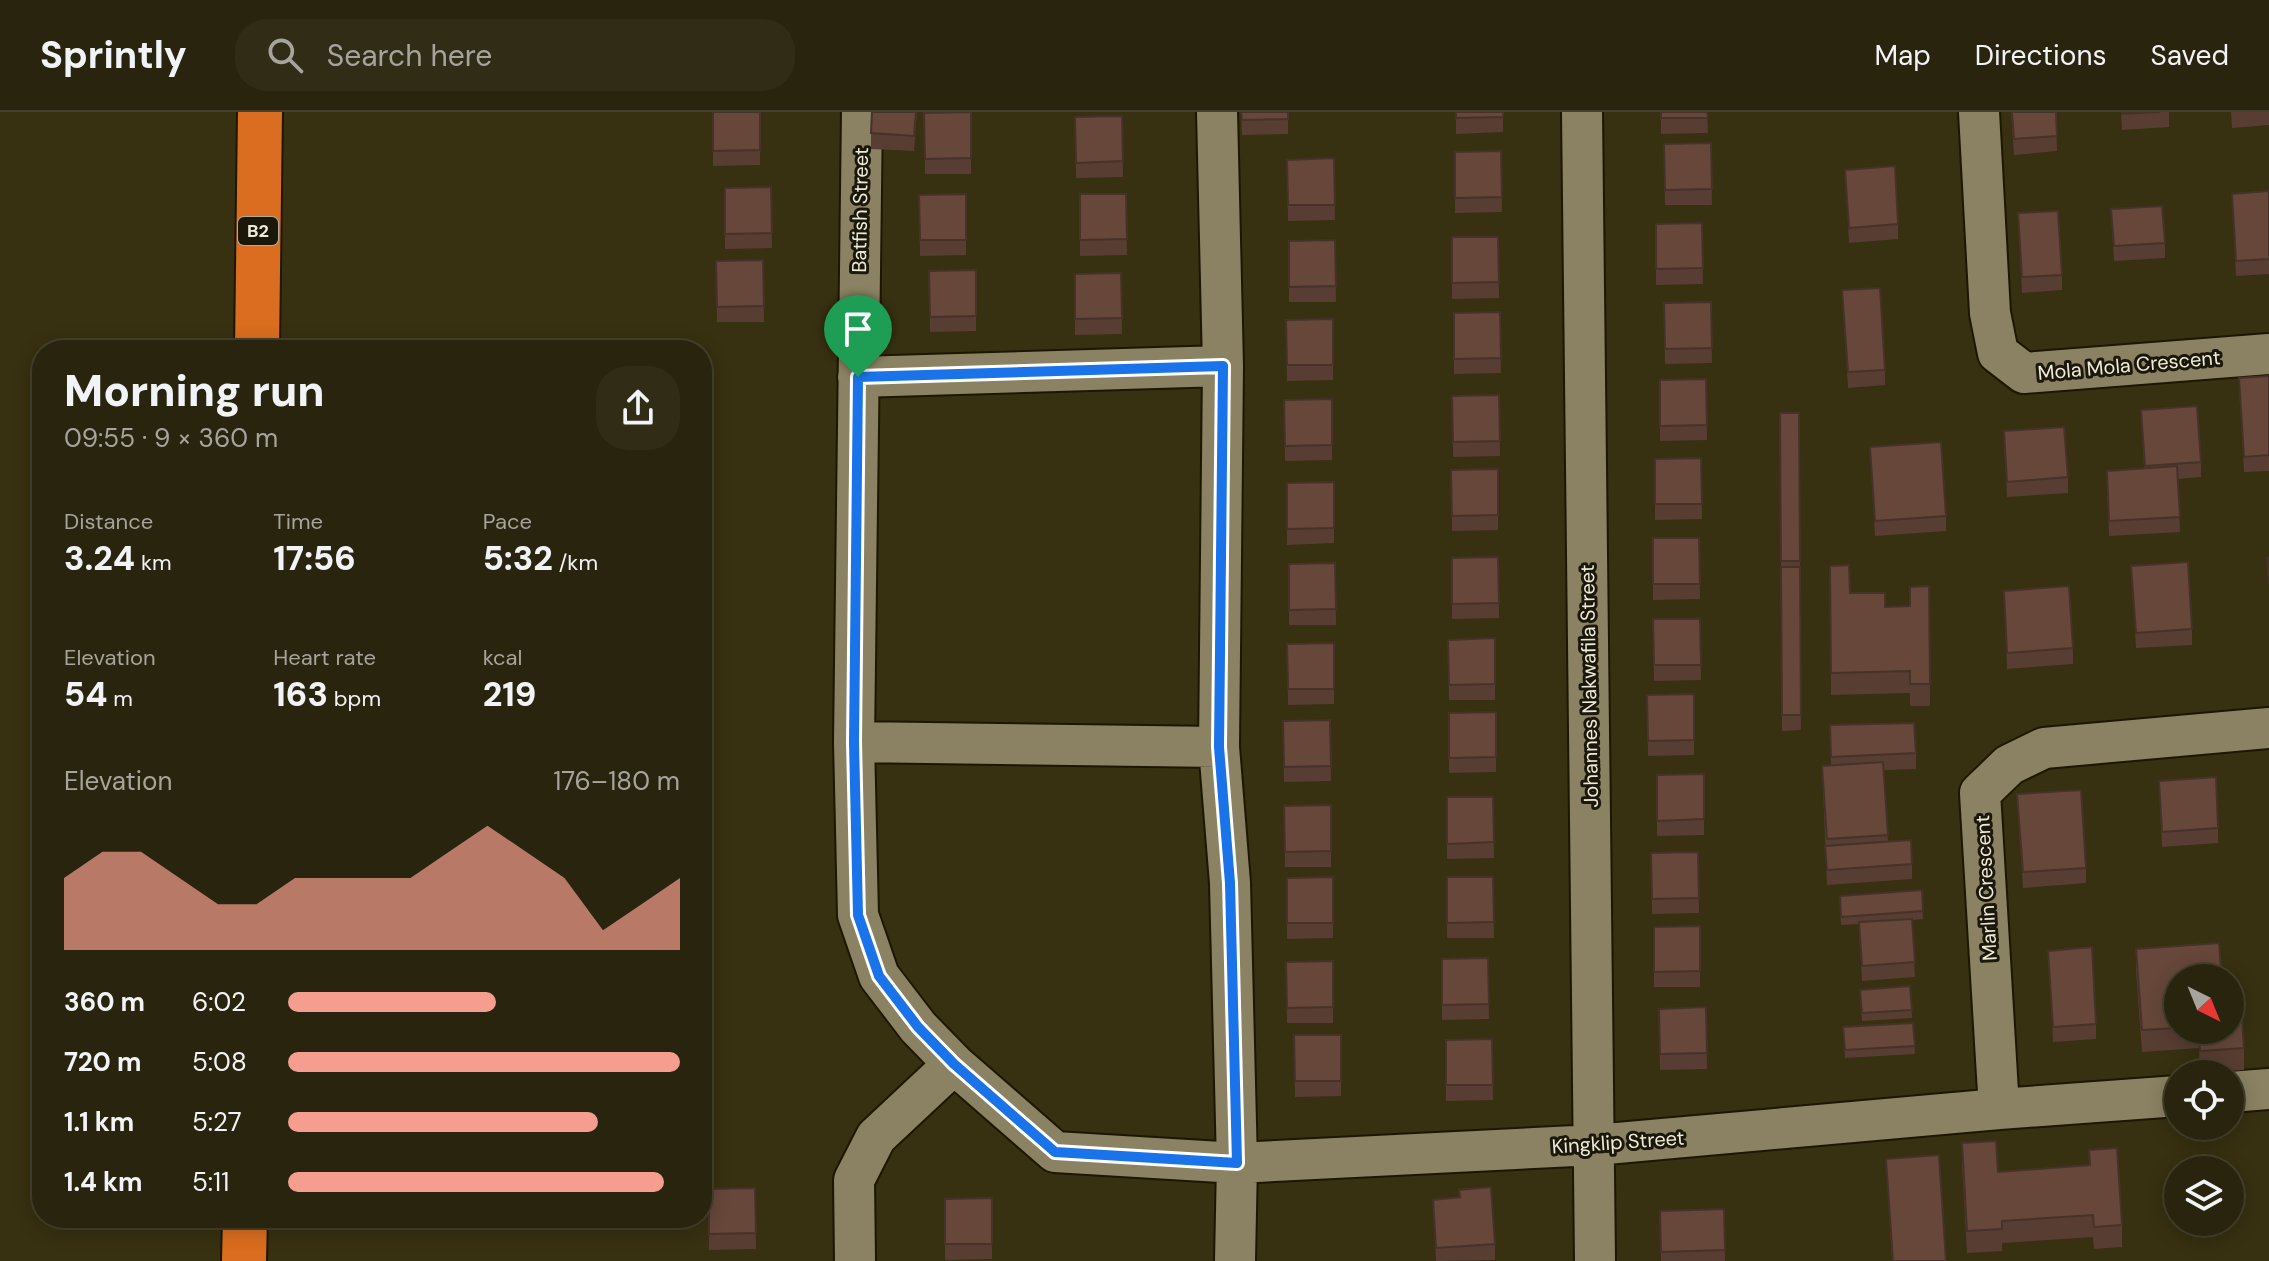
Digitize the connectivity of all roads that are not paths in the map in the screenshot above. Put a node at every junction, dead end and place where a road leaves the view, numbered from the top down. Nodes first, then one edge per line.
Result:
1 (232, 112) edge
2 (260, 112) edge
3 (862, 112) edge
4 (1217, 112) edge
5 (1582, 112) edge
6 (1979, 112) edge
7 (230, 340) edge
8 (257, 340) edge
9 (2269, 354) edge
10 (1223, 366) junction
11 (858, 377) junction
12 (2269, 728) edge
13 (854, 742) junction
14 (1219, 747) junction
15 (954, 1064) junction
16 (2269, 1089) edge
17 (2244, 1091) edge
18 (2164, 1097) edge
19 (1999, 1109) junction
20 (1595, 1145) junction
21 (1237, 1163) junction
22 (219, 1228) edge
23 (245, 1228) edge
24 (219, 1261) edge
25 (244, 1261) edge
26 (855, 1261) edge
27 (1235, 1261) edge
28 (1595, 1261) edge

1 - 7 highway, B2
2 - 8 highway, B2
3 - 11 street, Batfish Street
4 - 10 street
5 - 20 street, Johannes Nakwafila Street
6 - 9 street, Mola Mola Crescent
10 - 11 street
10 - 14 street
11 - 13 street, Batfish Street
12 - 19 street, Marlin Crescent
13 - 14 street
13 - 15 street, Batfish Street
14 - 21 street
15 - 21 street, Batfish Street
15 - 26 street
16 - 17 street
18 - 19 street
19 - 20 street, Kingklip Street
20 - 21 street, Kingklip Street
20 - 28 street, Johannes Nakwafila Street
21 - 27 street
22 - 24 highway
23 - 25 highway

